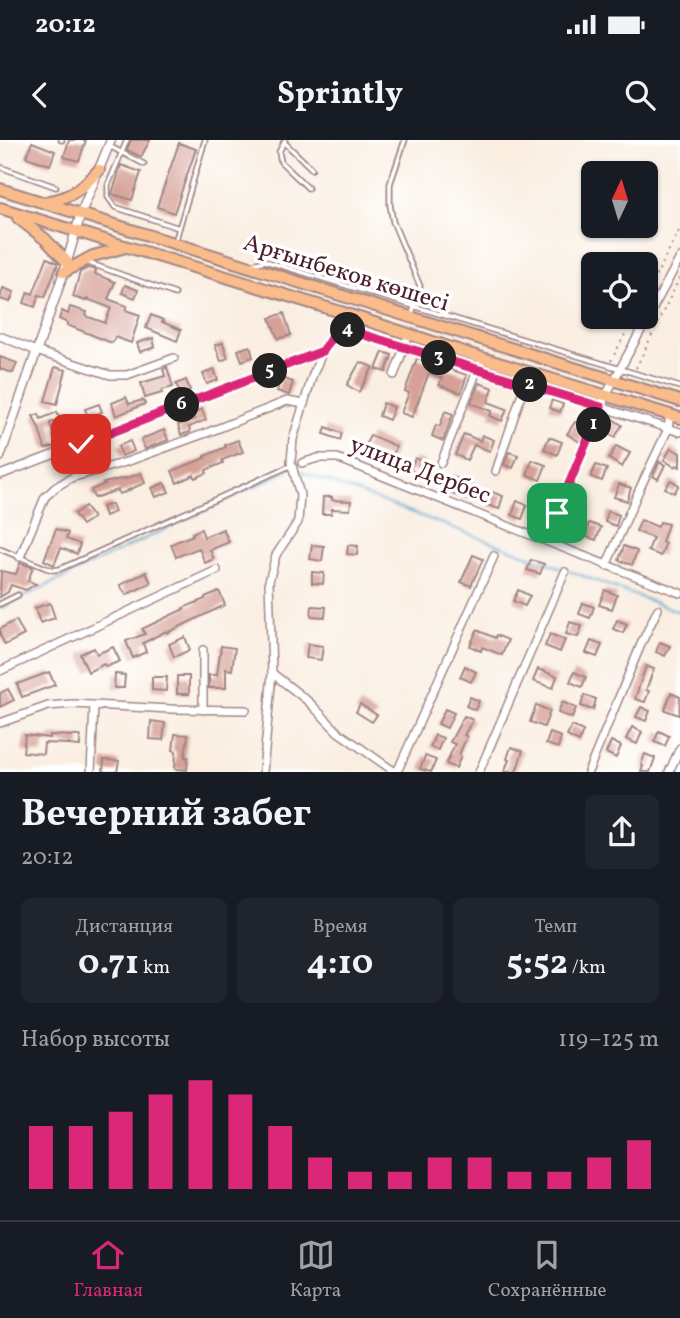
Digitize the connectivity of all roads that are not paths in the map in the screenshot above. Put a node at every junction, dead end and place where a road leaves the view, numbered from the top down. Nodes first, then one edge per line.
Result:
1 (127, 140) edge
2 (205, 140) edge
3 (405, 140) edge
4 (284, 141) edge
5 (110, 143) edge
6 (122, 151) junction
7 (144, 164) dead end
8 (0, 167) edge
9 (312, 169) dead end
10 (99, 170) junction
11 (56, 187) dead end
12 (0, 188) edge
13 (308, 188) dead end
14 (43, 201) junction
15 (5, 210) edge
16 (81, 213) junction
17 (179, 228) junction
18 (75, 231) junction
19 (175, 242) junction
20 (126, 247) junction
21 (680, 258) edge
22 (84, 261) junction
23 (66, 267) junction
24 (677, 270) edge
25 (175, 294) dead end
26 (412, 311) junction
27 (344, 313) junction
28 (338, 327) junction
29 (409, 334) junction
30 (0, 336) edge
31 (404, 347) junction
32 (36, 351) junction
33 (323, 351) junction
34 (174, 358) dead end
35 (482, 358) junction
36 (620, 368) junction
37 (477, 370) junction
38 (529, 372) junction
39 (394, 375) dead end
40 (614, 380) junction
41 (526, 383) junction
42 (680, 387) edge
43 (606, 395) junction
44 (680, 401) edge
45 (304, 404) junction
46 (601, 407) junction
47 (675, 417) edge
48 (668, 429) junction
49 (680, 432) edge
50 (1, 454) edge
51 (302, 463) dead end
52 (441, 463) dead end
53 (291, 466) junction
54 (496, 471) dead end
55 (0, 475) edge
56 (557, 513) dead end
57 (0, 549) edge
58 (494, 555) dead end
59 (20, 557) junction
60 (606, 566) junction
61 (217, 570) dead end
62 (565, 572) dead end
63 (680, 593) edge
64 (18, 595) dead end
65 (0, 604) edge
66 (658, 609) dead end
67 (203, 650) dead end
68 (0, 671) edge
69 (272, 673) junction
70 (94, 706) junction
71 (203, 710) junction
72 (246, 710) dead end
73 (0, 723) edge
74 (680, 748) edge
75 (90, 772) edge
76 (263, 772) edge
77 (396, 772) edge
78 (479, 772) edge
79 (588, 772) edge
80 (669, 772) edge

1 - 6 lane
2 - 17 lane
3 - 26 lane
4 - 9 lane
4 - 13 lane
5 - 6 lane
5 - 10 street
6 - 7 lane
6 - 17 lane
8 - 11 lane
10 - 14 main road
10 - 16 street
12 - 14 main road, Арғынбеков көшесі
14 - 16 main road, Арғынбеков көшесі
15 - 18 main road, Арғынбеков көшесі
15 - 23 main road
16 - 18 street
16 - 19 main road, Арғынбеков көшесі
17 - 19 lane
18 - 20 main road, Арғынбеков көшесі
18 - 23 street
19 - 26 main road, Арғынбеков көшесі
20 - 22 main road
20 - 27 main road, Арғынбеков көшесі
21 - 24 street
22 - 23 main road
22 - 25 lane
23 - 32 street
24 - 36 street
26 - 36 lane
26 - 40 main road, Арғынбеков көшесі
27 - 28 street
27 - 29 main road, Арғынбеков көшесі
28 - 31 street
28 - 33 street
29 - 31 street
29 - 35 main road, Арғынбеков көшесі
30 - 32 street
31 - 37 street
31 - 39 street
32 - 34 street
32 - 50 street
33 - 45 street
33 - 55 street
35 - 37 street
35 - 38 main road, Арғынбеков көшесі
36 - 40 street
36 - 42 lane
37 - 41 street
37 - 52 street
38 - 41 street
38 - 43 main road, Арғынбеков көшесі
40 - 43 street
40 - 44 main road, Арғынбеков көшесі
41 - 46 street
41 - 54 street
43 - 46 street
43 - 47 main road, Арғынбеков көшесі
45 - 53 street
45 - 59 street
46 - 48 street
46 - 56 street
47 - 48 street
48 - 49 street
48 - 60 street
51 - 60 street, улица Дербес
53 - 59 lane
53 - 69 street
57 - 59 lane
58 - 77 street
60 - 63 street, улица Дербес
61 - 68 street
62 - 78 street
64 - 65 lane
66 - 79 street
67 - 71 street
69 - 76 street
69 - 77 street
70 - 71 street
70 - 73 street
70 - 75 street
71 - 72 street
74 - 80 street

